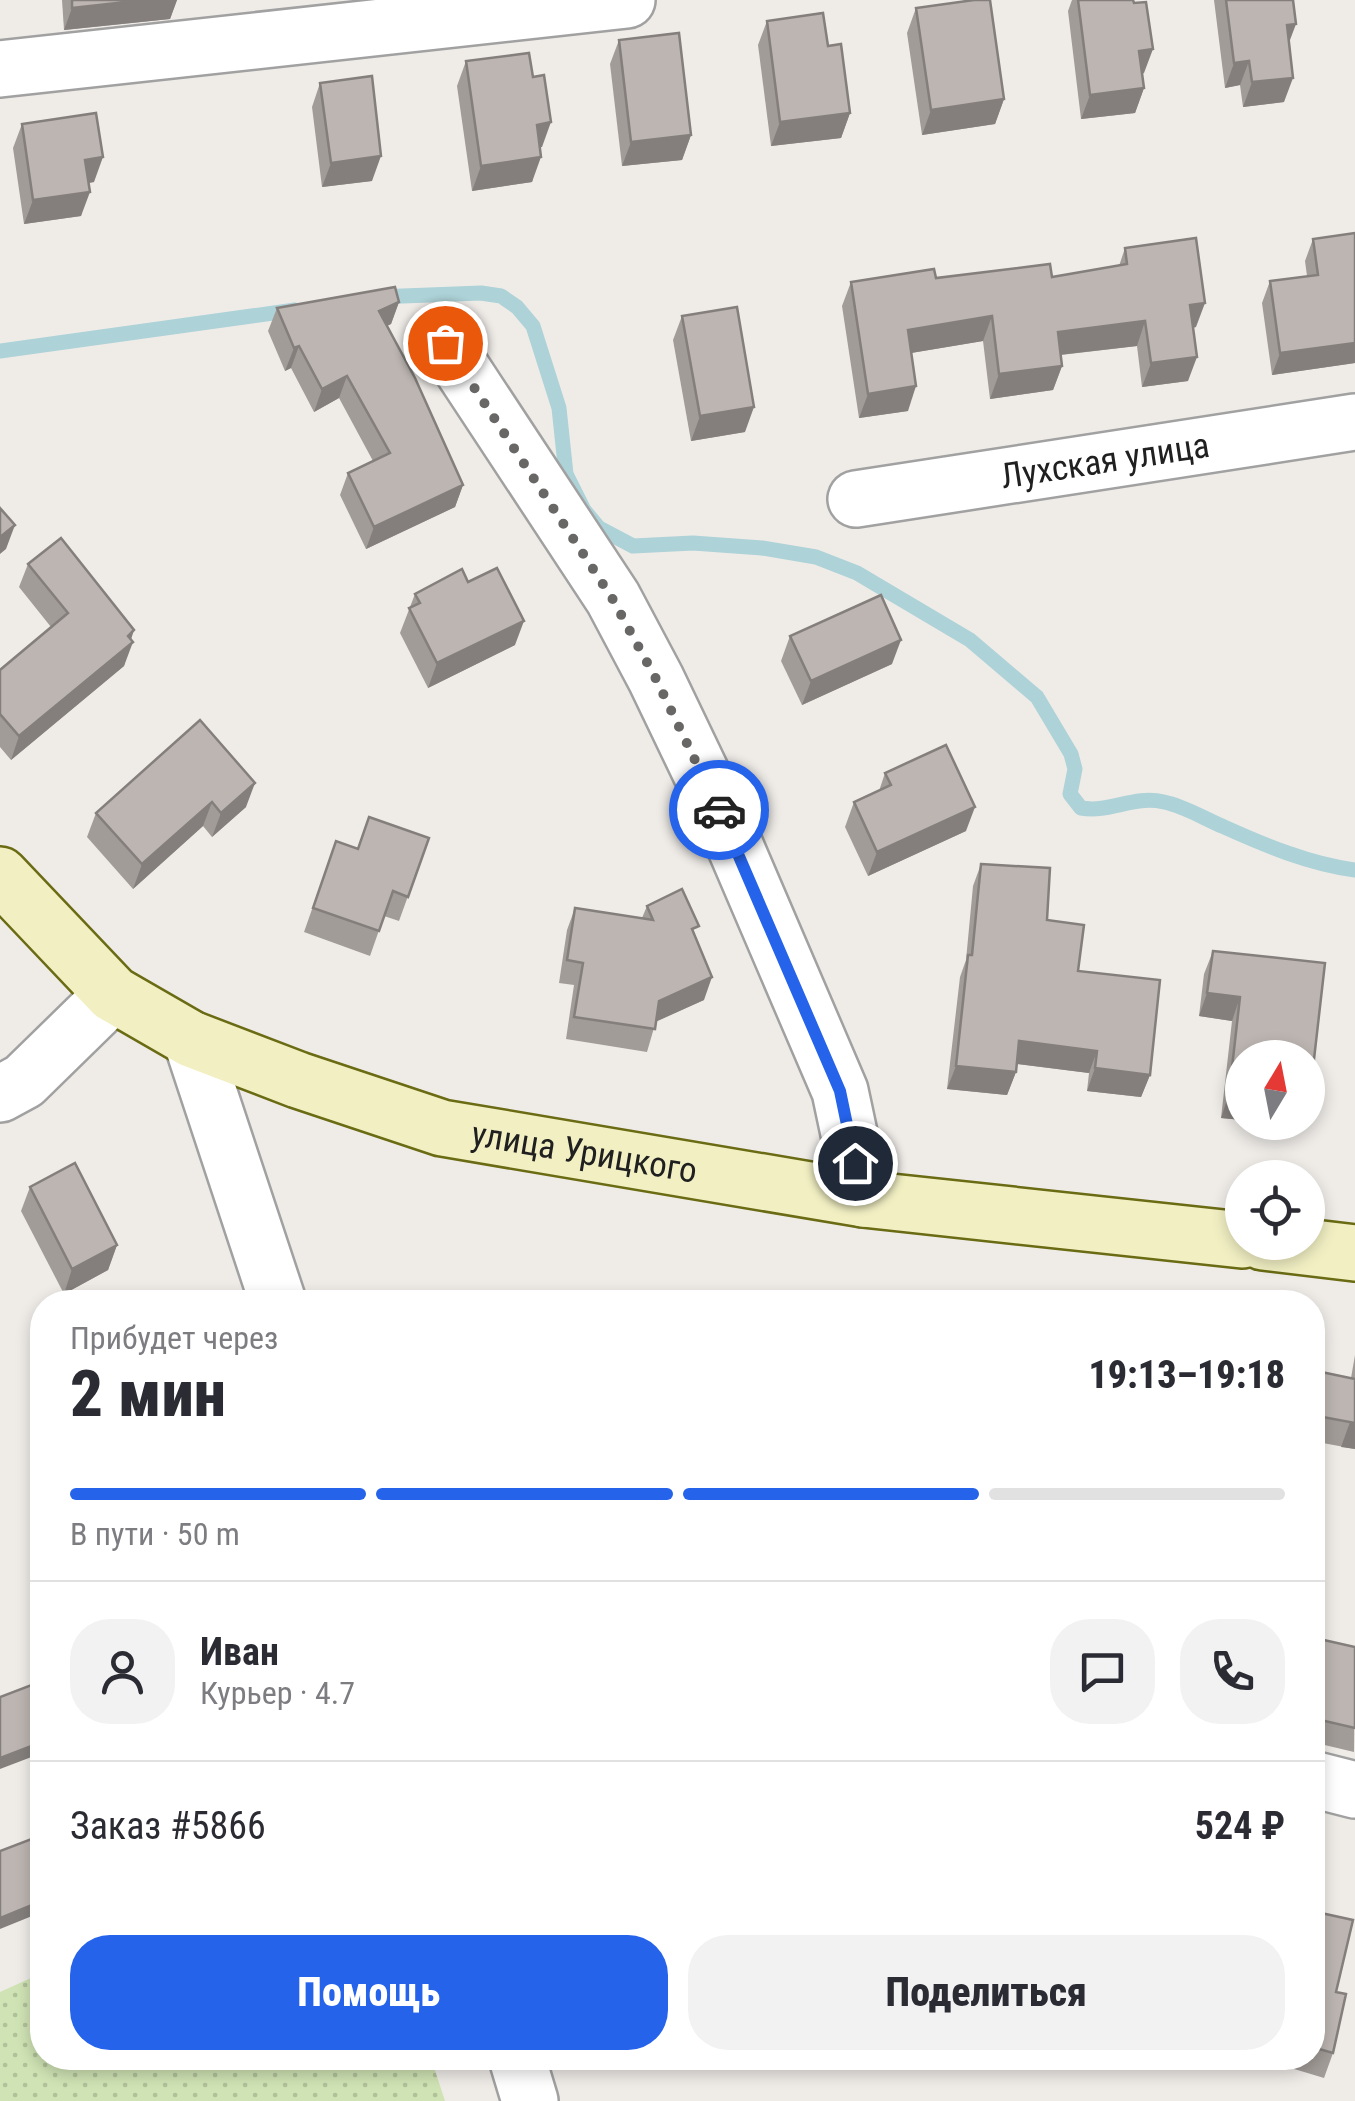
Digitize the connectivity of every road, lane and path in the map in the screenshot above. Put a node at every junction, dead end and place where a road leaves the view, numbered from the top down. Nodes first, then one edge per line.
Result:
1 (627, 0) edge
2 (0, 69) edge
3 (445, 343) dead end
4 (1355, 422) edge
5 (856, 499) dead end
6 (0, 875) edge
7 (113, 994) junction
8 (191, 1038) junction
9 (0, 1094) edge
10 (863, 1199) junction
11 (1225, 1238) edge
12 (1325, 1249) edge
13 (1355, 1252) edge
14 (274, 1290) edge
15 (1325, 1782) edge
16 (1355, 1790) edge
17 (521, 2070) edge
18 (530, 2101) edge

1 - 2 street
3 - 10 street
4 - 5 street, Лухская улица
6 - 7 main road, улица Урицкого
7 - 8 main road, улица Урицкого
7 - 9 street
8 - 10 main road, улица Урицкого
8 - 14 street
10 - 11 main road, улица Урицкого
12 - 13 main road
15 - 16 street
17 - 18 street

